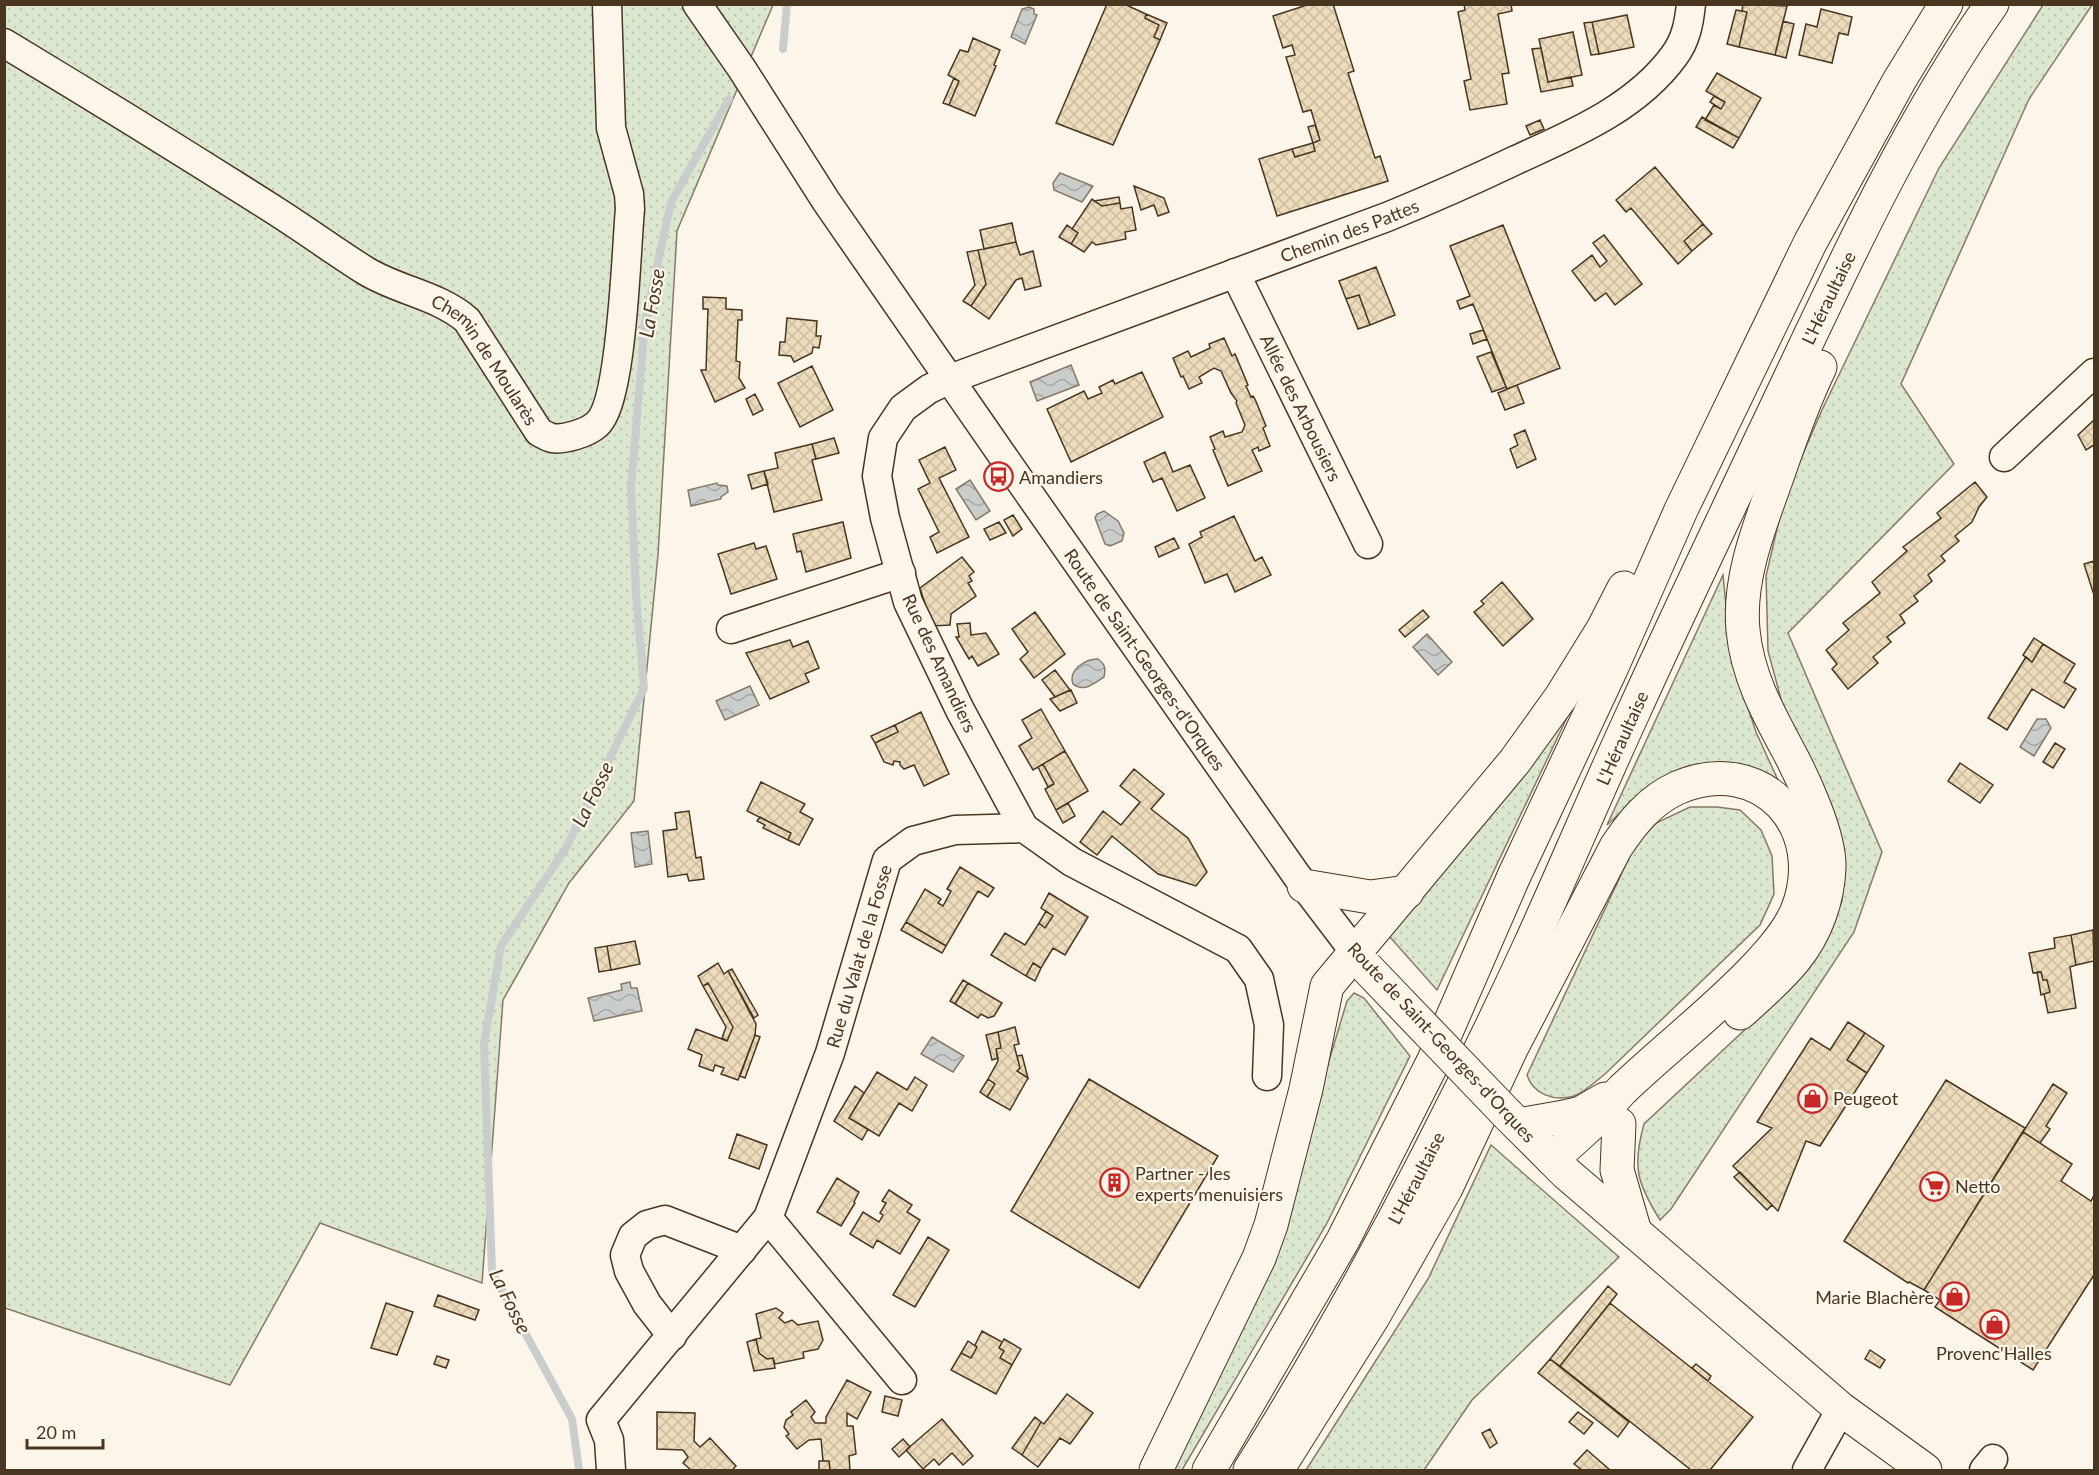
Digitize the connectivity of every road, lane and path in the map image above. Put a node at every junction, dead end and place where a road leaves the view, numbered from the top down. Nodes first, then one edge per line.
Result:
1 (607, 4) edge
2 (697, 4) edge
3 (1691, 4) edge
4 (1946, 4) edge
5 (1992, 4) edge
6 (2008, 4) edge
7 (4, 43) edge
8 (1810, 243) junction
9 (1235, 273) junction
10 (2094, 373) edge
11 (950, 379) junction
12 (2004, 458) dead end
13 (1368, 544) dead end
14 (900, 573) junction
15 (731, 629) dead end
16 (1024, 828) junction
17 (1304, 886) junction
18 (1407, 892) junction
19 (1360, 959) junction
20 (1268, 1076) dead end
21 (1622, 1090) junction
22 (1513, 1120) junction
23 (1619, 1124) junction
24 (1559, 1166) junction
25 (768, 1218) junction
26 (1635, 1232) junction
27 (742, 1250) junction
28 (672, 1336) junction
29 (902, 1380) dead end
30 (1841, 1409) junction
31 (611, 1470) edge
32 (1156, 1470) edge
33 (1209, 1470) edge
34 (1250, 1470) edge
35 (1277, 1470) edge
36 (1807, 1470) edge
37 (1925, 1470) edge

1 - 7 street, Chemin de Moularès
2 - 11 street, Route de Saint-Georges-d'Orques
3 - 9 street, Chemin des Pattes
4 - 8 main road, L'Héraultaise
5 - 34 main road, L'Héraultaise
6 - 23 main road
8 - 18 main road
8 - 33 main road, L'Héraultaise
9 - 11 street, Chemin des Pattes
9 - 13 street, Allée des Arbousiers
10 - 12 street
11 - 14 street, Rue des Amandiers
11 - 17 street, Route de Saint-Georges-d'Orques
14 - 15 street
14 - 16 street, Rue des Amandiers
16 - 20 street
16 - 25 street, Rue du Valat de la Fosse
17 - 18 main road
17 - 19 street, Route de Saint-Georges-d'Orques
18 - 19 main road
19 - 22 main road, Route de Saint-Georges-d'Orques, bridge
19 - 32 main road
21 - 22 main road
21 - 24 main road
21 - 35 main road
22 - 24 main road, Route de Saint-Georges-d'Orques
23 - 24 main road
23 - 26 main road
24 - 26 main road, Route de Saint-Georges-d'Orques
25 - 27 street, Rue du Valat de la Fosse
25 - 29 street
26 - 30 main road, Route de Saint-Georges-d'Orques
27 - 28 street, Rue du Valat de la Fosse
27 - 28 street
28 - 31 street, Rue du Valat de la Fosse
30 - 36 street
30 - 37 main road, Route de Saint-Georges-d'Orques

